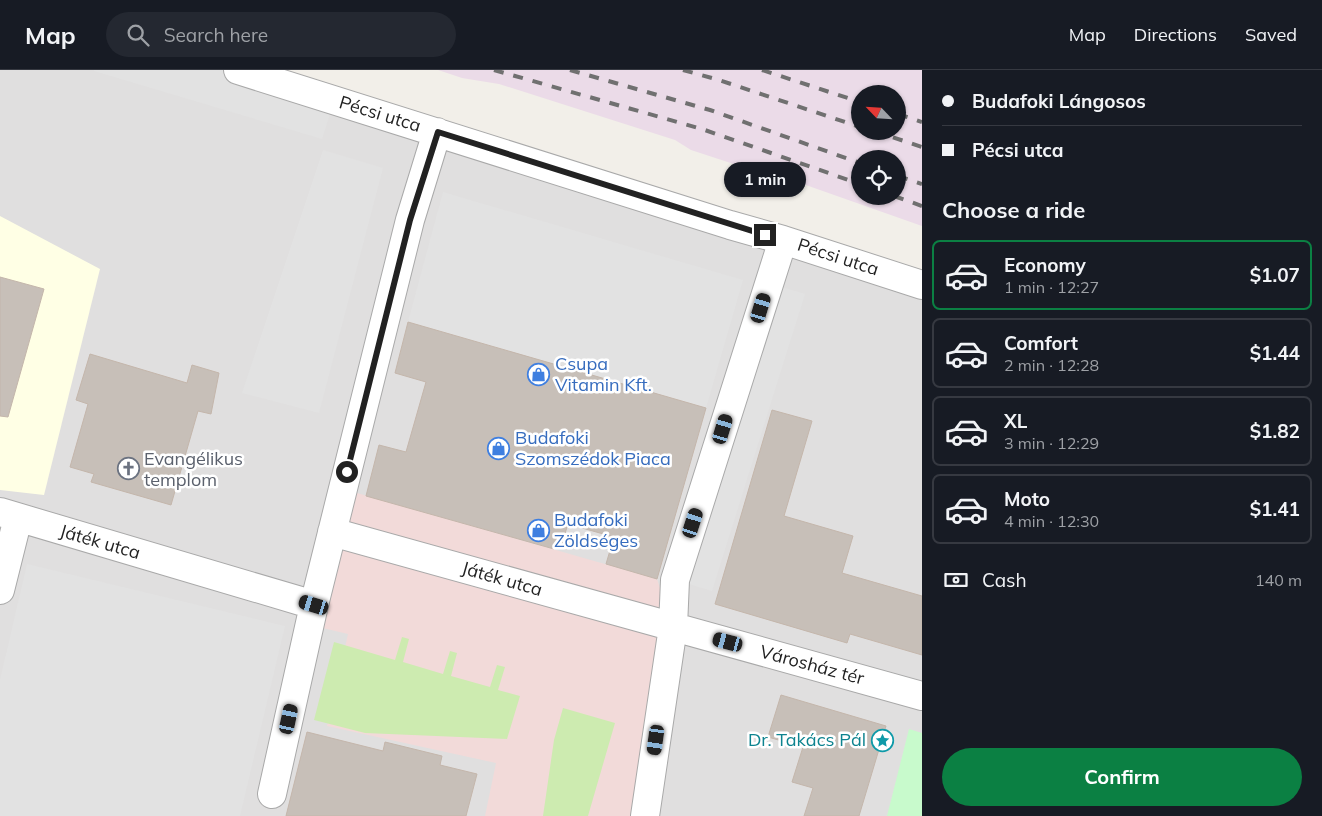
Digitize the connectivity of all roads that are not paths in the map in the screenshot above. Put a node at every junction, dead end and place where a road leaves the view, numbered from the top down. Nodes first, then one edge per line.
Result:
1 (238, 70) edge
2 (438, 132) junction
3 (783, 240) junction
4 (922, 285) edge
5 (9, 515) edge
6 (332, 532) junction
7 (0, 590) edge
8 (314, 605) junction
9 (673, 627) junction
10 (922, 696) edge
11 (272, 794) dead end
12 (645, 816) edge

1 - 2 street, Pécsi utca
2 - 3 street, Pécsi utca
2 - 6 street
3 - 4 street, Pécsi utca
3 - 9 street
5 - 7 street
5 - 8 street, Játék utca
6 - 8 street
6 - 9 street, Játék utca
8 - 11 street
9 - 10 street, Városház tér
9 - 12 street

